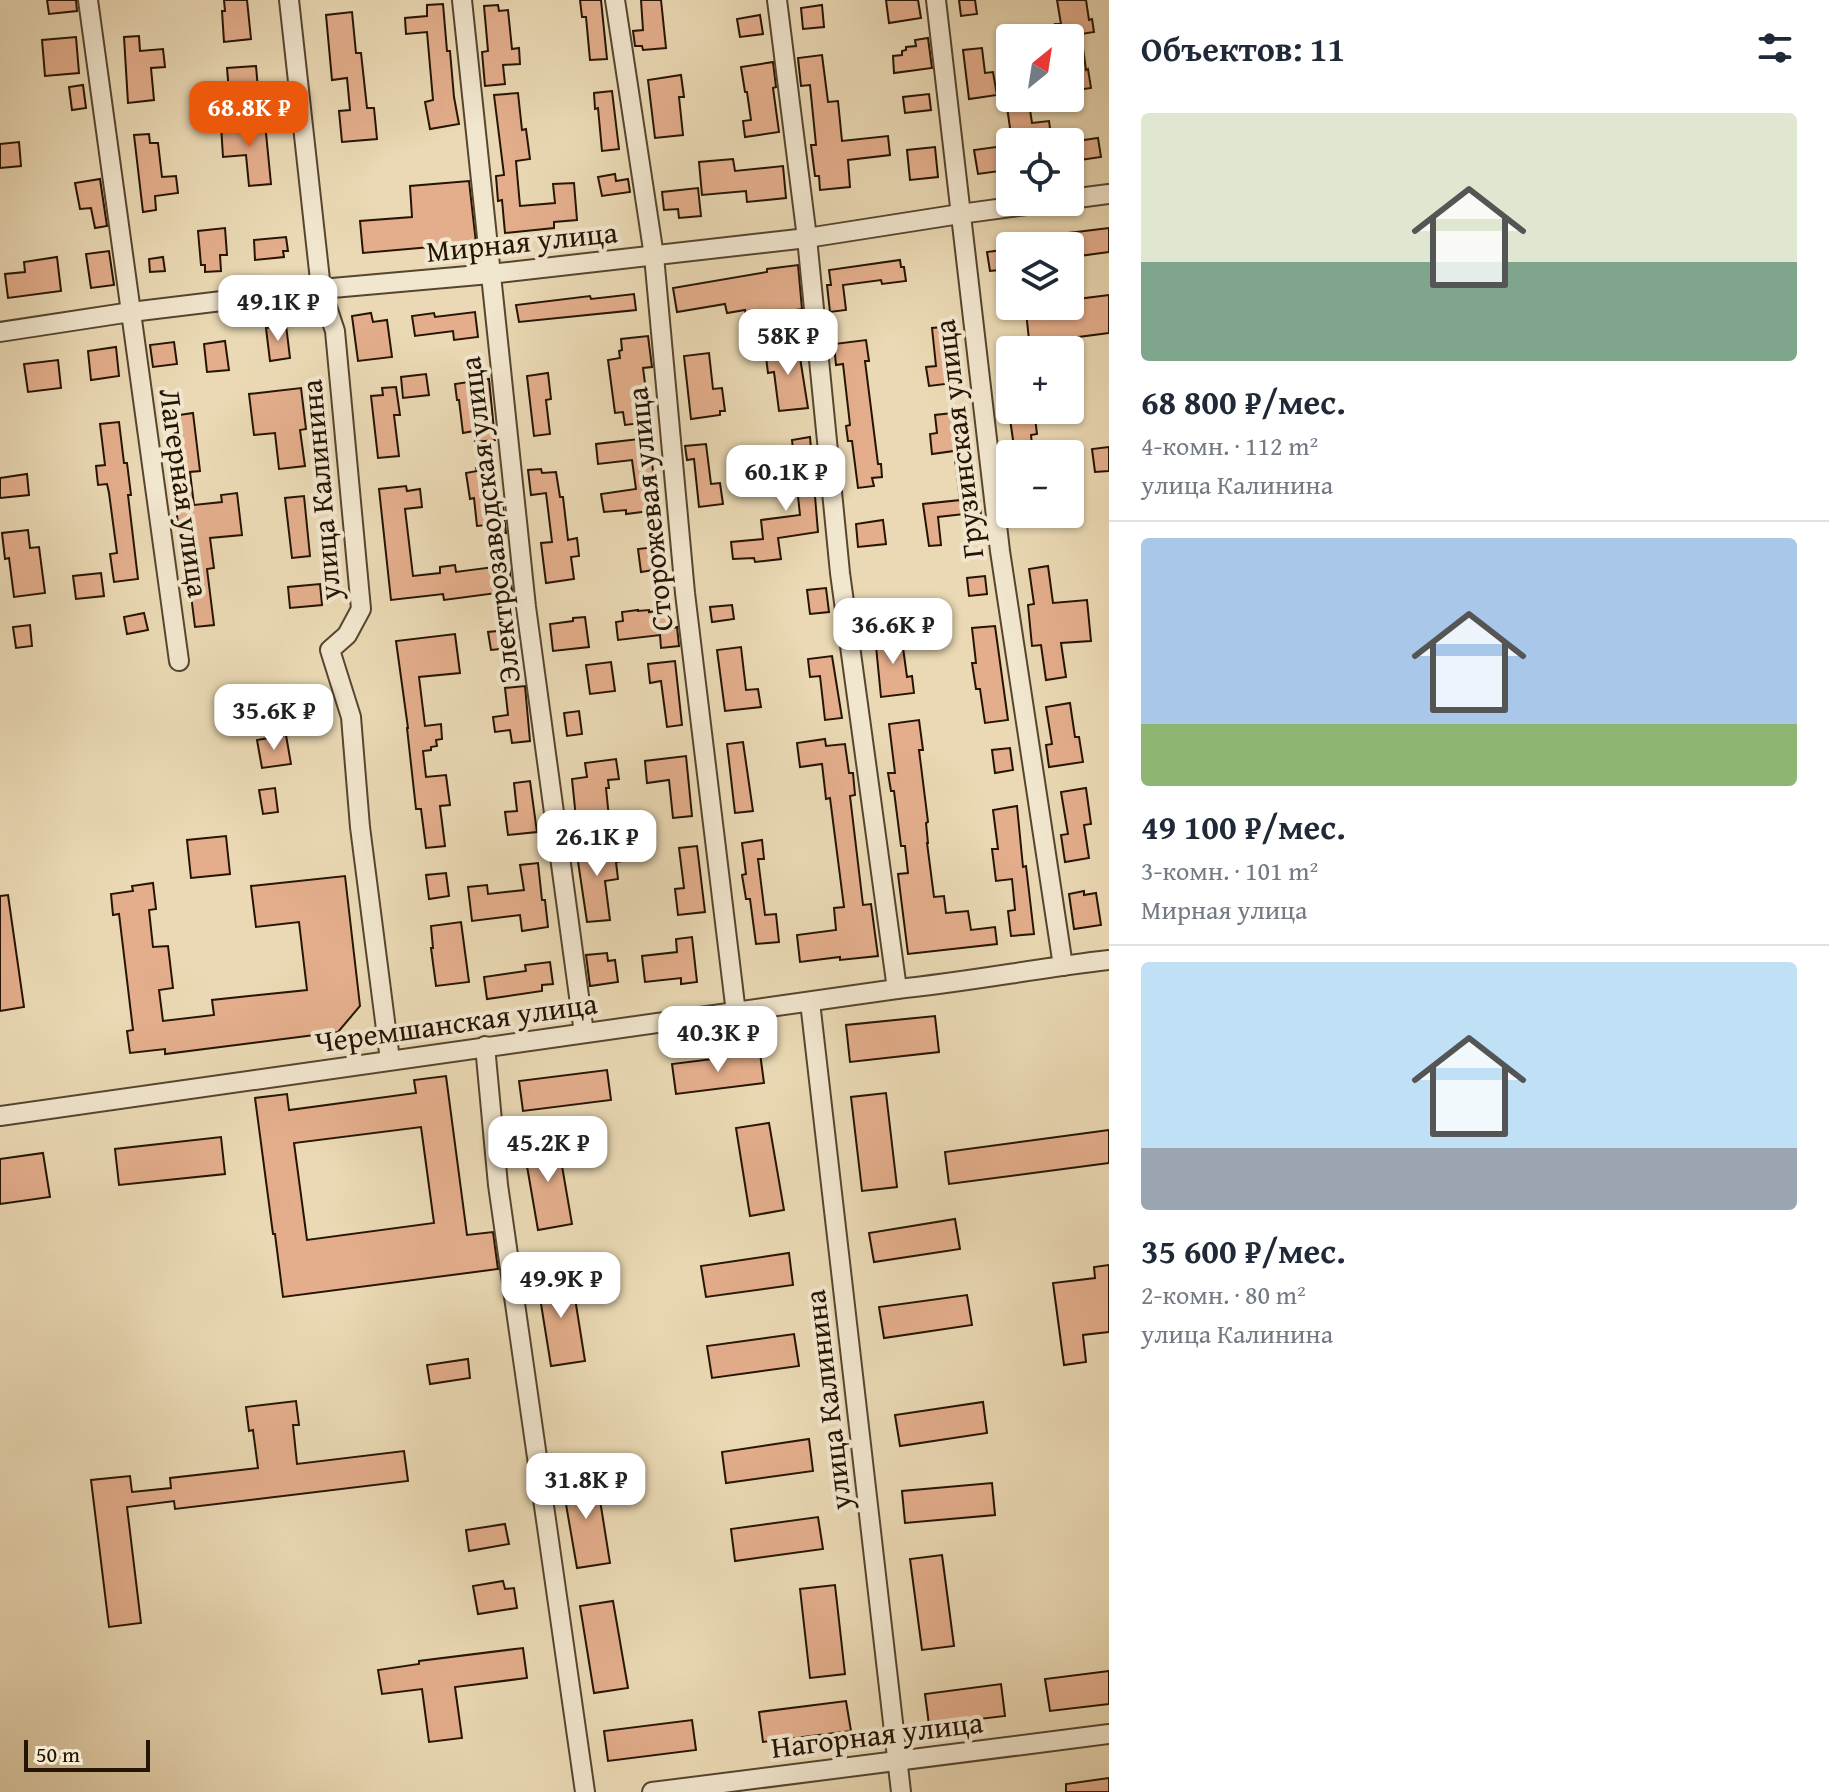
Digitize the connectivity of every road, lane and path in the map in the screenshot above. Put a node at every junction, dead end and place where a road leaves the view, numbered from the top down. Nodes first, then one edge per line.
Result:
1 (88, 0) edge
2 (289, 0) edge
3 (462, 0) edge
4 (615, 0) edge
5 (777, 0) edge
6 (936, 0) edge
7 (1109, 194) edge
8 (1084, 197) edge
9 (996, 209) edge
10 (960, 214) junction
11 (807, 238) junction
12 (654, 256) junction
13 (490, 274) junction
14 (321, 289) junction
15 (131, 312) junction
16 (0, 332) edge
17 (179, 661) dead end
18 (1109, 960) edge
19 (1063, 966) junction
20 (897, 989) junction
21 (810, 1002) junction
22 (736, 1013) junction
23 (584, 1033) junction
24 (485, 1046) junction
25 (390, 1060) junction
26 (0, 1116) edge
27 (1109, 1734) edge
28 (898, 1761) junction
29 (585, 1792) edge
30 (652, 1792) edge
31 (901, 1792) edge

1 - 15 street, Лагерная улица
2 - 14 street, улица Калинина
3 - 13 street, Электрозаводская улица
4 - 12 street, Сторожевая улица
5 - 11 street
6 - 10 street, Грузинская улица
7 - 8 street
9 - 10 street, Мирная улица
10 - 11 street, Мирная улица
10 - 19 street, Грузинская улица
11 - 12 street, Мирная улица
11 - 20 street
12 - 13 street, Мирная улица
12 - 22 street, Сторожевая улица
13 - 14 street, Мирная улица
13 - 23 street, Электрозаводская улица
14 - 15 street, Мирная улица
14 - 25 street, улица Калинина
15 - 16 street, Мирная улица
15 - 17 street, Лагерная улица
18 - 19 street, Черемшанская улица
19 - 20 street, Черемшанская улица
20 - 21 street, Черемшанская улица
21 - 22 street, Черемшанская улица
21 - 28 street, улица Калинина
22 - 23 street, Черемшанская улица
23 - 24 street, Черемшанская улица
24 - 25 street, Черемшанская улица
24 - 29 street
25 - 26 street, Черемшанская улица
27 - 28 street, Нагорная улица
28 - 30 street, Нагорная улица
28 - 31 street, улица Калинина

